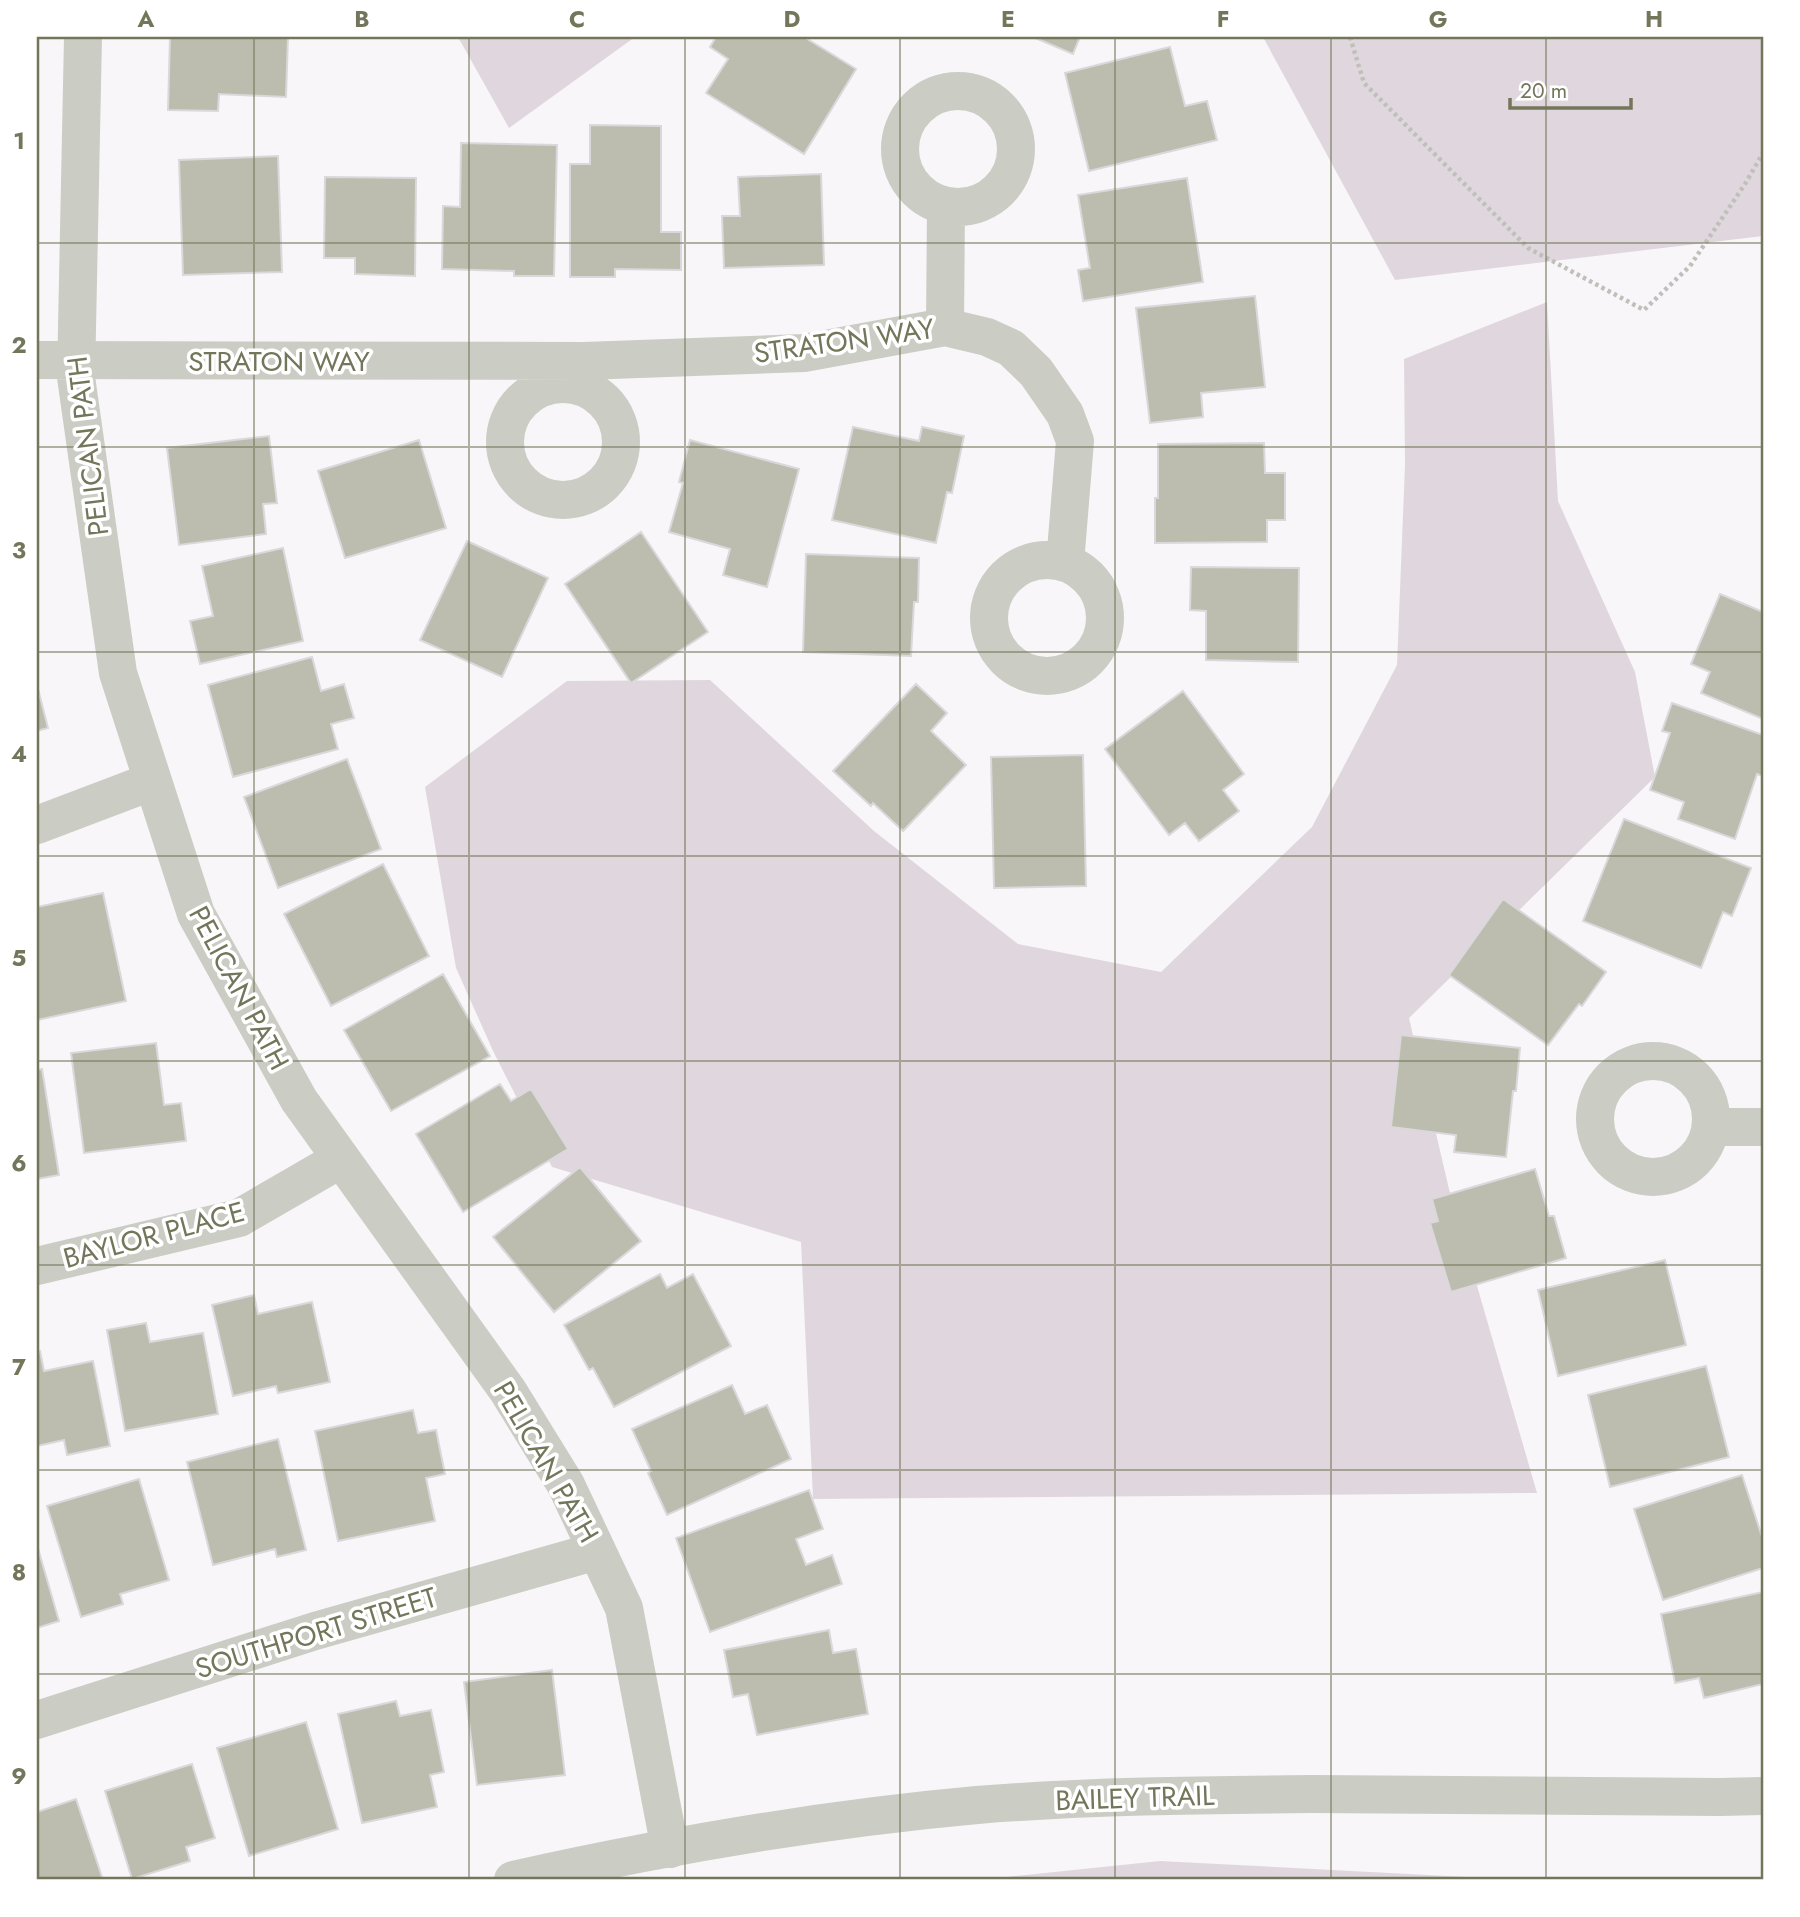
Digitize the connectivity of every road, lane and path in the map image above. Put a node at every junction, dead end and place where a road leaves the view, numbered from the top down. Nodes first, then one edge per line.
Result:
1 (83, 37) edge
2 (1350, 37) edge
3 (1763, 153) edge
4 (946, 206) dead end
5 (944, 327) junction
6 (37, 360) edge
7 (76, 360) junction
8 (1065, 563) dead end
9 (153, 781) junction
10 (37, 825) edge
11 (1710, 1127) dead end
12 (1763, 1127) edge
13 (341, 1159) junction
14 (37, 1266) edge
15 (597, 1551) junction
16 (37, 1720) edge
17 (1763, 1796) edge
18 (670, 1849) junction
19 (513, 1880) edge

1 - 7 street, PELICAN PATH
2 - 3 path
4 - 5 street
5 - 7 street, STRATON WAY
5 - 8 street, STRATON WAY
6 - 7 street, STRATON WAY
7 - 9 street, PELICAN PATH
9 - 10 street
9 - 13 street, PELICAN PATH
11 - 12 street
13 - 14 street, BAYLOR PLACE
13 - 15 street, PELICAN PATH
15 - 16 street, SOUTHPORT STREET
15 - 18 street, PELICAN PATH
17 - 18 street, BAILEY TRAIL
18 - 19 street, BAILEY TRAIL

